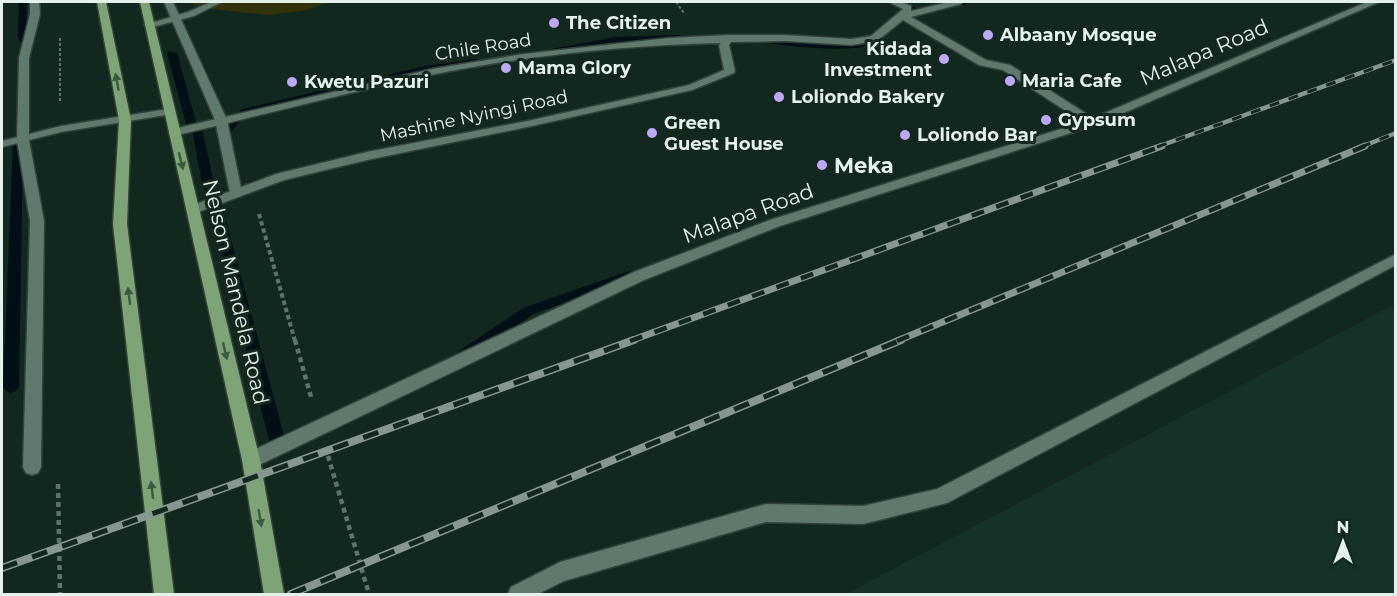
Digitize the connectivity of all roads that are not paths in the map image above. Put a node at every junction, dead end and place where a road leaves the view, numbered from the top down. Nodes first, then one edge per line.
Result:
1 (35, 2) edge
2 (101, 2) edge
3 (144, 2) edge
4 (168, 2) edge
5 (217, 2) edge
6 (894, 2) edge
7 (958, 2) edge
8 (1374, 2) edge
9 (903, 16) junction
10 (174, 19) junction
11 (149, 25) junction
12 (729, 38) junction
13 (168, 112) junction
14 (125, 120) junction
15 (221, 120) junction
16 (1092, 123) junction
17 (173, 132) junction
18 (22, 140) junction
19 (2, 144) edge
20 (236, 193) junction
21 (193, 210) junction
22 (1395, 259) edge
23 (251, 460) junction
24 (32, 467) dead end
25 (164, 594) edge
26 (274, 594) edge
27 (518, 594) edge

1 - 18 street
14 -> 2 main road
3 - 11 main road, Nelson Mandela Road
4 - 10 street
5 - 10 street
6 - 9 street
7 - 9 street, Chile Road
8 - 16 street, Malapa Road
9 - 12 street, Chile Road
9 - 16 street
10 - 11 street
10 - 15 street
11 - 13 main road, Nelson Mandela Road
12 - 15 street, Chile Road
12 - 20 street, Mashine Nyingi Road
13 - 14 street
13 - 17 main road, Nelson Mandela Road
14 - 18 street
25 -> 14 main road
15 - 17 street, Chile Road
15 - 20 street
16 - 23 street, Malapa Road
17 -> 21 main road, Nelson Mandela Road
18 - 19 street
18 - 24 street
20 - 21 street, Mashine Nyingi Road
21 -> 23 main road, Nelson Mandela Road
22 - 27 street
23 -> 26 main road, Nelson Mandela Road

